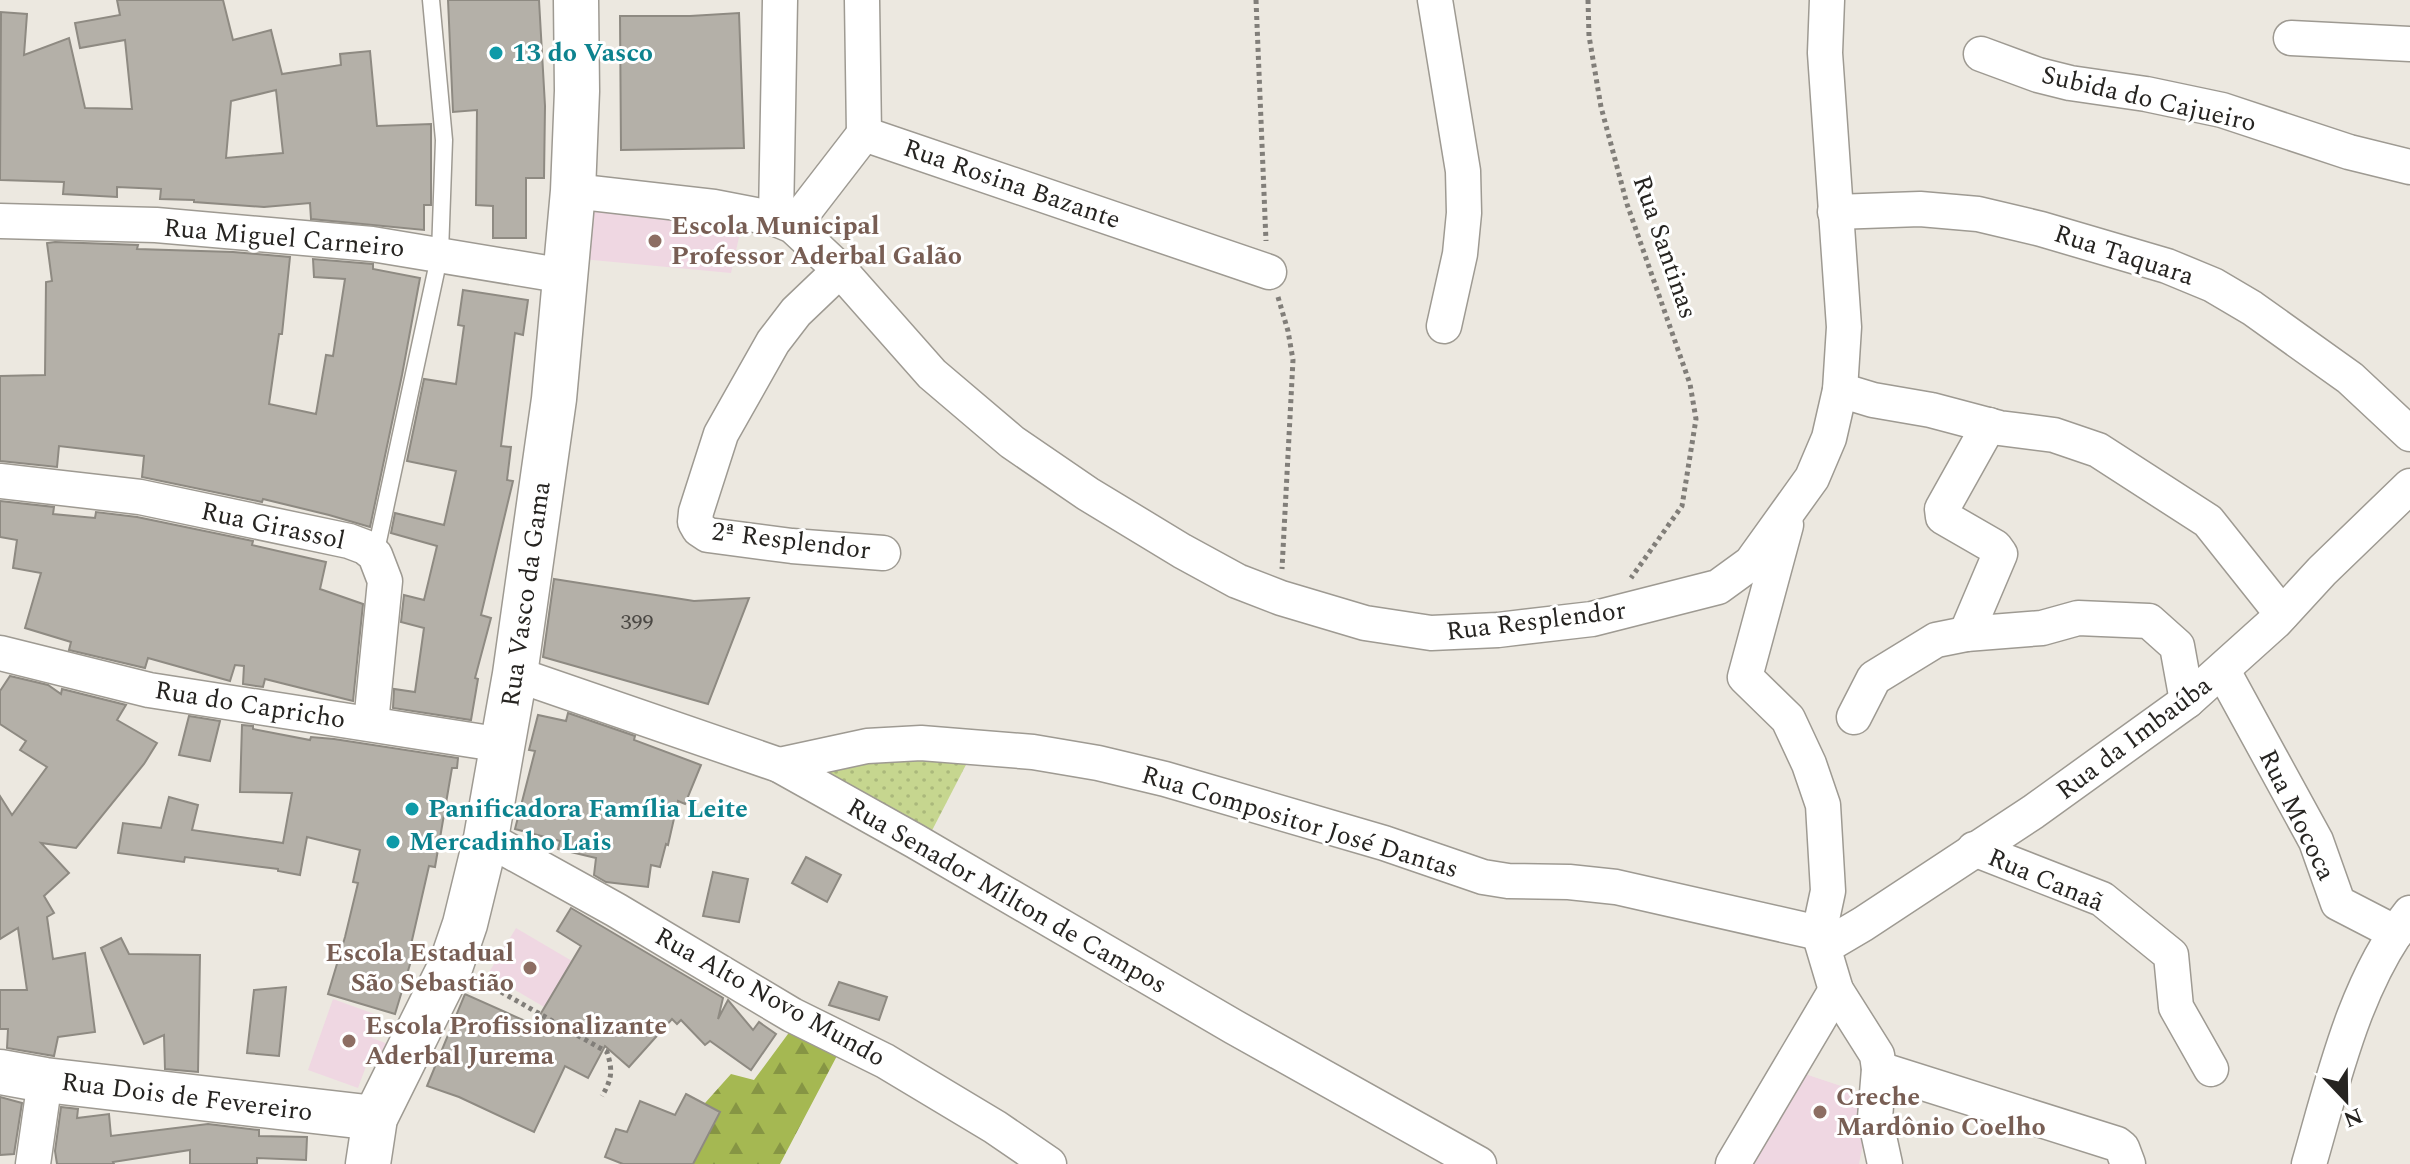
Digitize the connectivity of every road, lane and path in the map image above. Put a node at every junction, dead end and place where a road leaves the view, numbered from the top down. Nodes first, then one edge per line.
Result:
1 (431, 0) edge
2 (576, 0) edge
3 (780, 0) edge
4 (862, 0) edge
5 (1435, 0) edge
6 (1588, 0) edge
7 (1827, 0) edge
8 (2291, 38) dead end
9 (2410, 44) edge
10 (1981, 54) dead end
11 (864, 134) junction
12 (2410, 167) edge
13 (573, 191) junction
14 (1835, 212) junction
15 (0, 221) edge
16 (785, 222) junction
17 (440, 253) junction
18 (840, 270) junction
19 (1269, 272) dead end
20 (565, 276) junction
21 (1444, 326) dead end
22 (1840, 390) junction
23 (1989, 425) junction
24 (2410, 434) edge
25 (0, 481) edge
26 (2410, 486) edge
27 (1792, 505) junction
28 (883, 553) dead end
29 (375, 555) junction
30 (2282, 614) junction
31 (1605, 616) junction
32 (1966, 634) junction
33 (0, 653) edge
34 (2223, 671) junction
35 (515, 674) junction
36 (2187, 701) junction
37 (1854, 717) dead end
38 (371, 723) junction
39 (503, 745) junction
40 (779, 765) junction
41 (486, 838) junction
42 (1974, 849) junction
43 (2403, 923) edge
44 (1822, 940) junction
45 (451, 965) junction
46 (1836, 990) junction
47 (1879, 1069) junction
48 (2211, 1069) dead end
49 (0, 1072) edge
50 (45, 1080) junction
51 (602, 1096) dead end
52 (375, 1118) junction
53 (33, 1164) edge
54 (368, 1164) edge
55 (1049, 1164) edge
56 (1479, 1164) edge
57 (1733, 1164) edge
58 (1885, 1164) edge
59 (2128, 1164) edge
60 (2309, 1164) edge

1 - 17 lane
2 - 13 main road, Rua Vasco da Gama
3 - 16 street
4 - 11 street
5 - 21 street
6 - 31 path, Rua Santinas
7 - 14 street, Rua Resplendor
8 - 9 street
10 - 12 street, Subida do Cajueiro
11 - 16 street
11 - 19 street, Rua Rosina Bazante
13 - 16 street
13 - 20 main road, Rua Vasco da Gama
14 - 22 street, Rua Resplendor
14 - 24 street, Rua Taquara
15 - 17 street, Rua Miguel Carneiro
16 - 18 street, Rua Resplendor
17 - 20 street, Rua Miguel Carneiro
17 - 29 lane
18 - 28 street, 2ª Resplendor
18 - 31 street, Rua Resplendor
20 - 35 main road, Rua Vasco da Gama
22 - 23 street
22 - 27 street, Rua Resplendor
23 - 30 street
23 - 32 street
25 - 29 street, Rua Girassol
26 - 30 street, Rua da Imbaúba
27 - 31 street, Rua Resplendor
27 - 44 street
29 - 38 street, Rua Girassol
30 - 34 street, Rua da Imbaúba
32 - 36 street
32 - 37 street
33 - 38 street, Rua do Capricho
34 - 36 street, Rua da Imbaúba
34 - 43 street, Rua Mococa
35 - 39 main road, Rua Vasco da Gama
35 - 40 street, Rua Senador Milton de Campos
36 - 42 street, Rua da Imbaúba
38 - 39 street, Rua do Capricho
39 - 41 main road, Rua Vasco da Gama
40 - 44 street, Rua Compositor José Dantas
40 - 56 street, Rua Senador Milton de Campos
41 - 45 main road, Rua Vasco da Gama
41 - 55 street, Rua Alto Novo Mundo
42 - 44 street, Rua da Imbaúba
42 - 48 street, Rua Canaã
43 - 60 street
44 - 46 street
45 - 51 path
45 - 52 main road, Rua Vasco da Gama
46 - 47 street
46 - 57 street
47 - 58 street
47 - 59 street
49 - 50 main road, Rua Dois de Fevereiro
50 - 52 main road, Rua Dois de Fevereiro
50 - 53 street
52 - 54 main road, Rua Vasco da Gama

